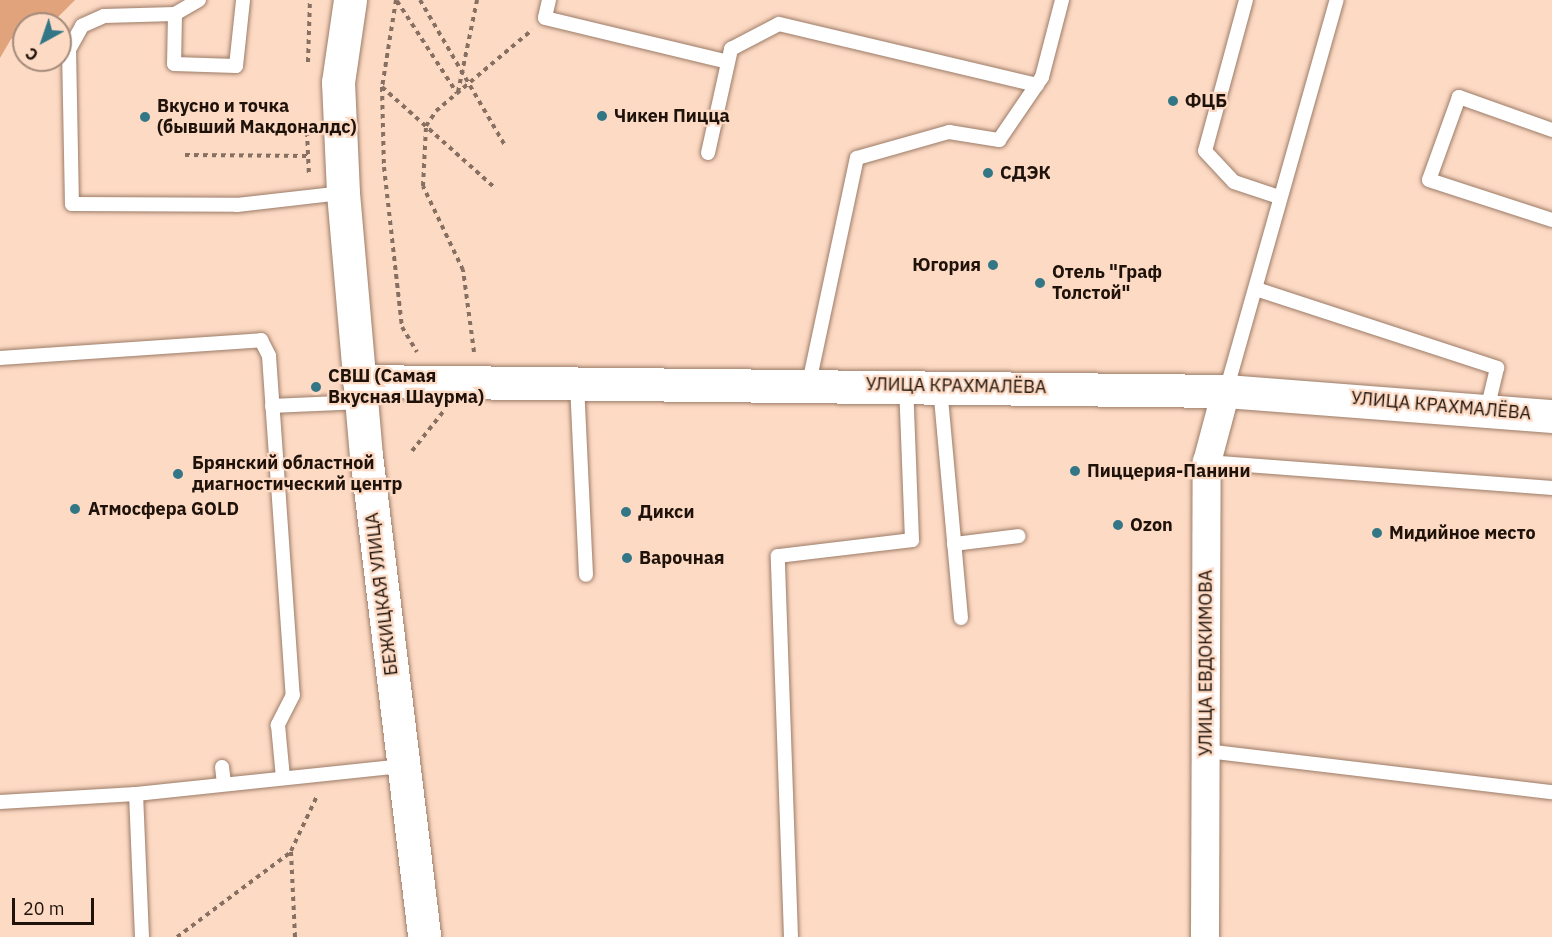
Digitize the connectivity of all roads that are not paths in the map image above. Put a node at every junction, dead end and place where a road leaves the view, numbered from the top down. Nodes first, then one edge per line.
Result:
1 (199, 0) edge
2 (243, 0) edge
3 (350, 0) edge
4 (549, 0) edge
5 (1062, 0) edge
6 (1246, 0) edge
7 (1337, 0) edge
8 (175, 14) junction
9 (728, 62) junction
10 (1037, 85) junction
11 (1552, 130) edge
12 (708, 153) dead end
13 (343, 193) junction
14 (1279, 197) junction
15 (1552, 220) edge
16 (1256, 290) junction
17 (0, 358) edge
18 (577, 382) junction
19 (809, 383) junction
20 (905, 385) junction
21 (940, 385) junction
22 (1226, 391) junction
23 (360, 392) junction
24 (272, 406) junction
25 (1487, 410) junction
26 (1552, 416) edge
27 (1207, 462) junction
28 (1552, 488) edge
29 (1020, 536) dead end
30 (954, 544) junction
31 (586, 575) dead end
32 (961, 618) dead end
33 (1206, 751) junction
34 (402, 766) junction
35 (222, 767) dead end
36 (283, 778) junction
37 (224, 784) junction
38 (1552, 792) edge
39 (136, 794) junction
40 (0, 802) edge
41 (142, 937) edge
42 (424, 937) edge
43 (791, 937) edge
44 (1205, 937) edge

1 - 8 lane
2 - 8 lane
3 - 13 main road, БЕЖИЦКАЯ УЛИЦА
4 - 9 lane
5 - 10 lane
6 - 14 lane
7 - 14 lane
8 - 13 lane
9 - 10 lane
9 - 12 lane
10 - 19 lane
11 - 15 lane
13 - 23 main road, БЕЖИЦКАЯ УЛИЦА
14 - 16 lane
16 - 22 lane
16 - 25 lane
17 - 24 lane
18 - 19 main road, УЛИЦА КРАХМАЛЁВА
18 - 23 main road, УЛИЦА КРАХМАЛЁВА
18 - 31 lane
19 - 20 main road, УЛИЦА КРАХМАЛЁВА
20 - 21 main road, УЛИЦА КРАХМАЛЁВА
20 - 43 lane
21 - 22 main road, УЛИЦА КРАХМАЛЁВА
21 - 30 lane
22 - 25 main road, УЛИЦА КРАХМАЛЁВА
22 - 27 street, УЛИЦА ЕВДОКИМОВА
23 - 24 lane
23 - 34 main road, БЕЖИЦКАЯ УЛИЦА
24 - 36 lane
25 - 26 main road, УЛИЦА КРАХМАЛЁВА
27 - 28 lane
27 - 33 street, УЛИЦА ЕВДОКИМОВА
29 - 30 lane
30 - 32 lane
33 - 38 lane
33 - 44 street, УЛИЦА ЕВДОКИМОВА
34 - 36 lane
34 - 42 main road, БЕЖИЦКАЯ УЛИЦА
35 - 37 lane
36 - 37 lane
37 - 39 lane
39 - 40 lane
39 - 41 lane

